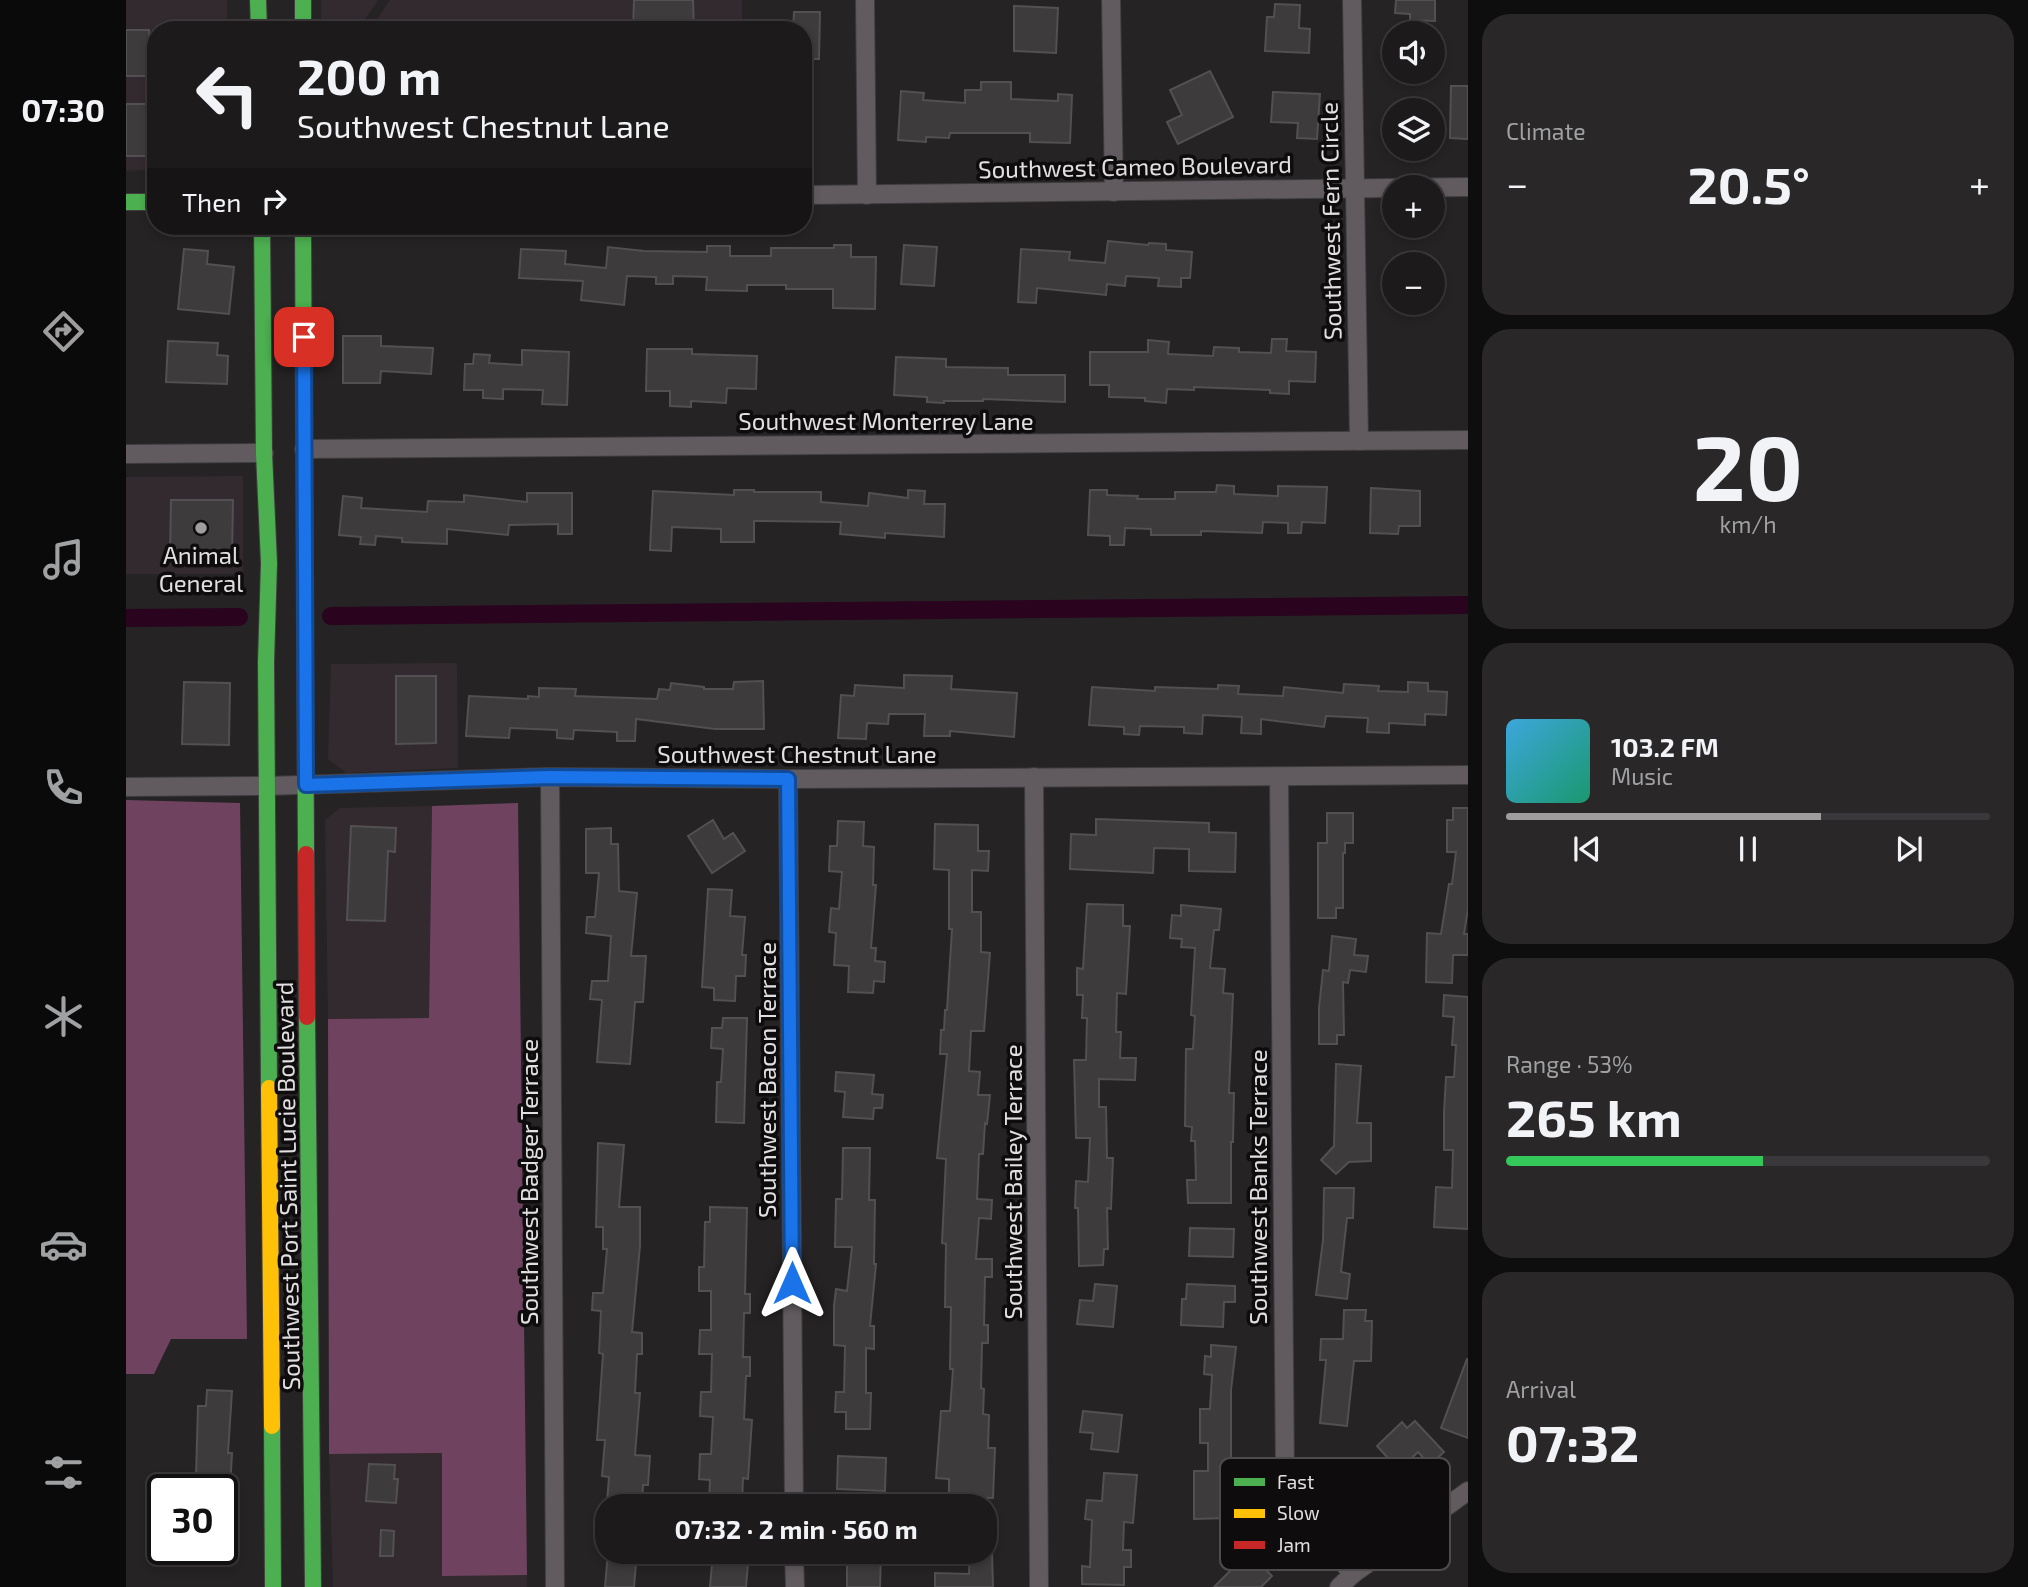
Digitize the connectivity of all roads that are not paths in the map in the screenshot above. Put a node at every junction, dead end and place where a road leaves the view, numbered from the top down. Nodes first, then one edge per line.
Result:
1 (258, 0) edge
2 (303, 0) edge
3 (865, 0) edge
4 (1111, 0) edge
5 (1352, 0) edge
6 (259, 21) edge
7 (303, 21) edge
8 (1353, 187) junction
9 (1468, 187) edge
10 (1114, 192) junction
11 (812, 195) edge
12 (867, 195) junction
13 (126, 202) edge
14 (147, 202) edge
15 (262, 235) edge
16 (303, 235) edge
17 (1468, 440) edge
18 (1359, 441) junction
19 (304, 449) junction
20 (264, 453) junction
21 (126, 454) edge
22 (1468, 775) edge
23 (550, 777) junction
24 (1034, 777) junction
25 (1279, 777) junction
26 (788, 779) junction
27 (306, 785) junction
28 (267, 786) junction
29 (126, 788) edge
30 (1285, 1458) edge
31 (1468, 1491) edge
32 (794, 1494) edge
33 (1450, 1504) edge
34 (794, 1564) edge
35 (1349, 1570) edge
36 (1359, 1570) edge
37 (1353, 1574) junction
38 (273, 1587) edge
39 (313, 1587) edge
40 (555, 1587) edge
41 (795, 1587) edge
42 (1039, 1587) edge
43 (1339, 1587) edge

1 - 6 main road
2 - 7 main road
3 - 12 street
4 - 10 street
5 - 8 street, Southwest Fern Circle
8 - 9 street, Southwest Cameo Boulevard
8 - 10 street, Southwest Cameo Boulevard
8 - 18 street, Southwest Fern Circle
10 - 12 street, Southwest Cameo Boulevard
11 - 12 street, Southwest Cameo Boulevard
13 - 14 main road
15 - 20 main road, Southwest Port Saint Lucie Boulevard
16 - 19 main road, Southwest Port Saint Lucie Boulevard
17 - 18 street, Southwest Monterrey Lane
18 - 19 street, Southwest Monterrey Lane
19 - 27 main road, Southwest Port Saint Lucie Boulevard
20 - 21 street
20 - 28 main road, Southwest Port Saint Lucie Boulevard
22 - 25 street, Southwest Chestnut Lane
23 - 26 street, Southwest Chestnut Lane
23 - 27 street, Southwest Chestnut Lane
23 - 40 street, Southwest Badger Terrace
24 - 25 street, Southwest Chestnut Lane
24 - 26 street, Southwest Chestnut Lane
24 - 42 street, Southwest Bailey Terrace
25 - 30 street, Southwest Banks Terrace
26 - 32 street, Southwest Bacon Terrace
27 - 28 street, Southwest Chestnut Lane
27 - 39 main road, Southwest Port Saint Lucie Boulevard
28 - 29 street, Southwest Chestnut Lane
28 - 38 main road, Southwest Port Saint Lucie Boulevard
31 - 33 street
34 - 41 street
35 - 37 street, Southwest Banks Terrace
36 - 37 street
37 - 43 street

